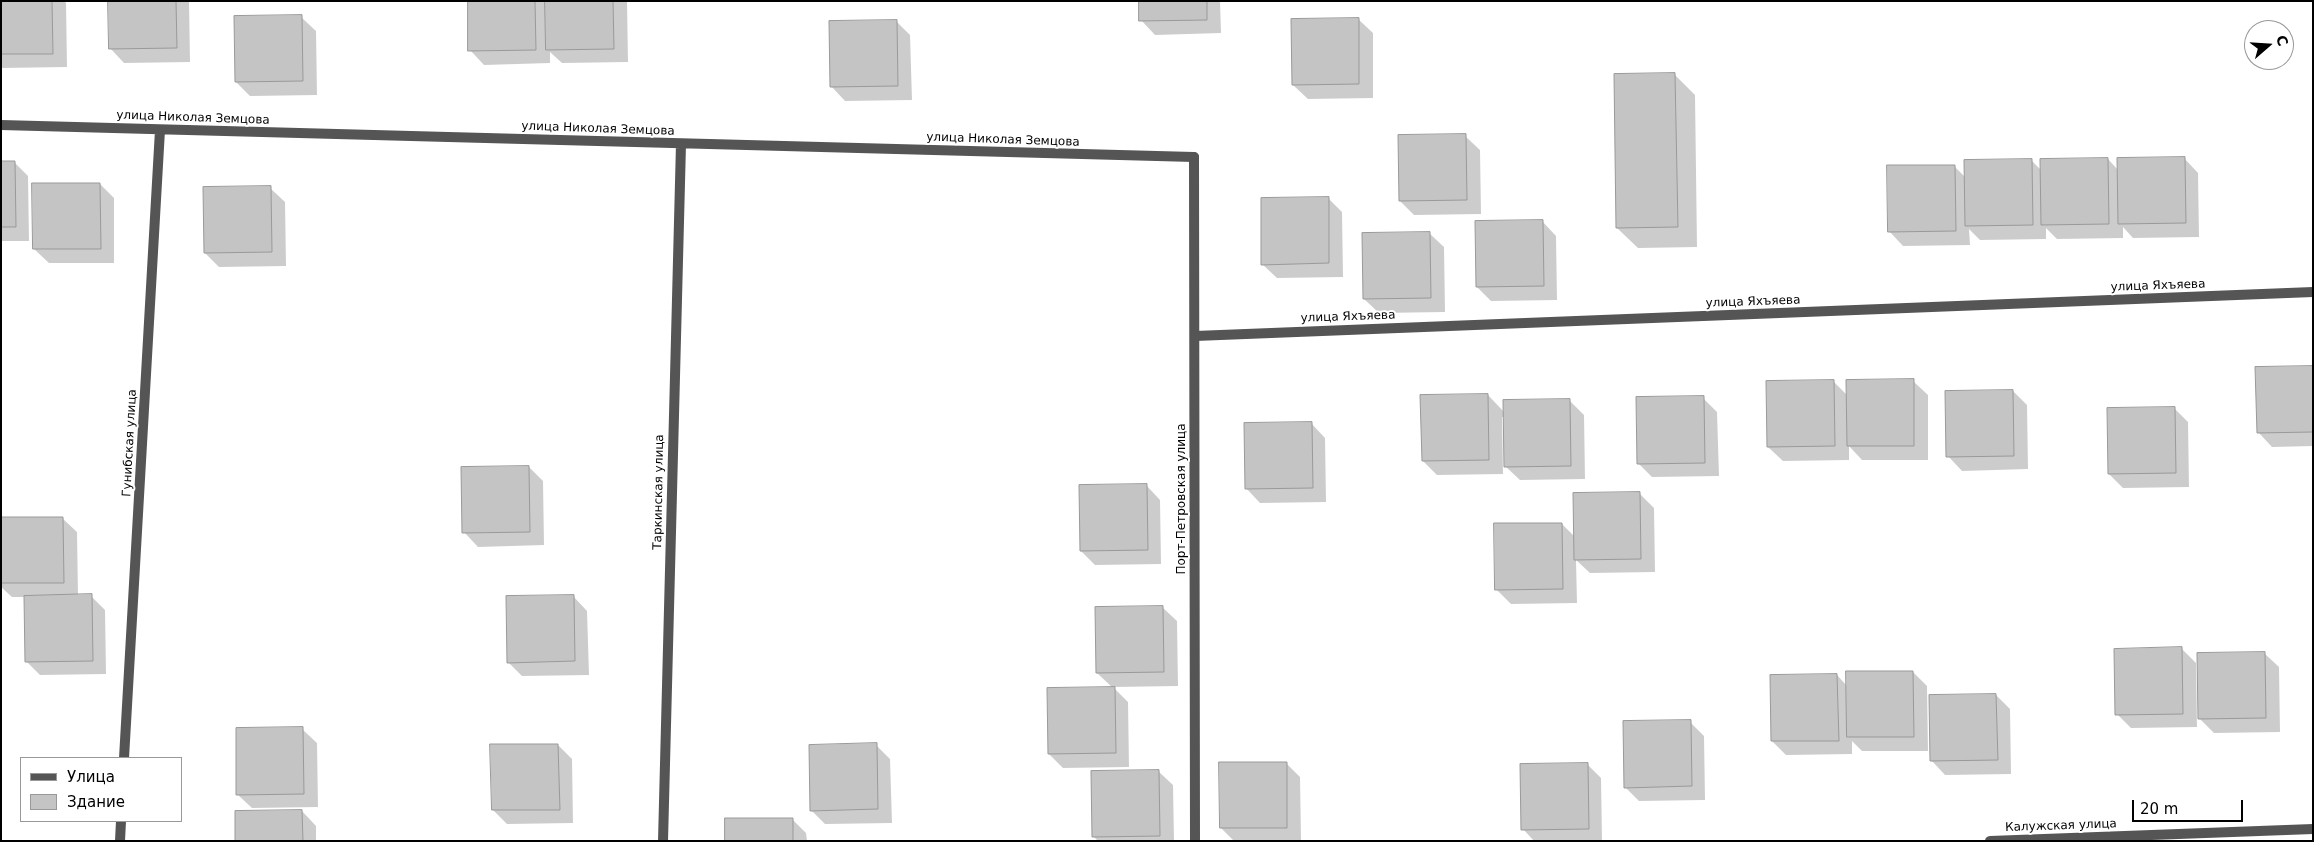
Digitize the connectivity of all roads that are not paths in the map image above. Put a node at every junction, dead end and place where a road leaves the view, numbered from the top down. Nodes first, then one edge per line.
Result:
1 (1, 125) edge
2 (160, 130) junction
3 (681, 144) junction
4 (1194, 157) joint
5 (2313, 292) edge
6 (1194, 336) junction
7 (124, 757) edge
8 (121, 822) edge
9 (2313, 829) edge
10 (120, 841) edge
11 (663, 841) edge
12 (1195, 841) edge
13 (1990, 841) edge

1 - 2 street, улица Николая Земцова
2 - 3 street, улица Николая Земцова
2 - 7 street, Гунибская улица
3 - 4 street, улица Николая Земцова
3 - 11 street, Таркинская улица
4 - 6 street, Порт-Петровская улица
5 - 6 street, улица Яхъяева
6 - 12 street, Порт-Петровская улица
8 - 10 street
9 - 13 street, Калужская улица

